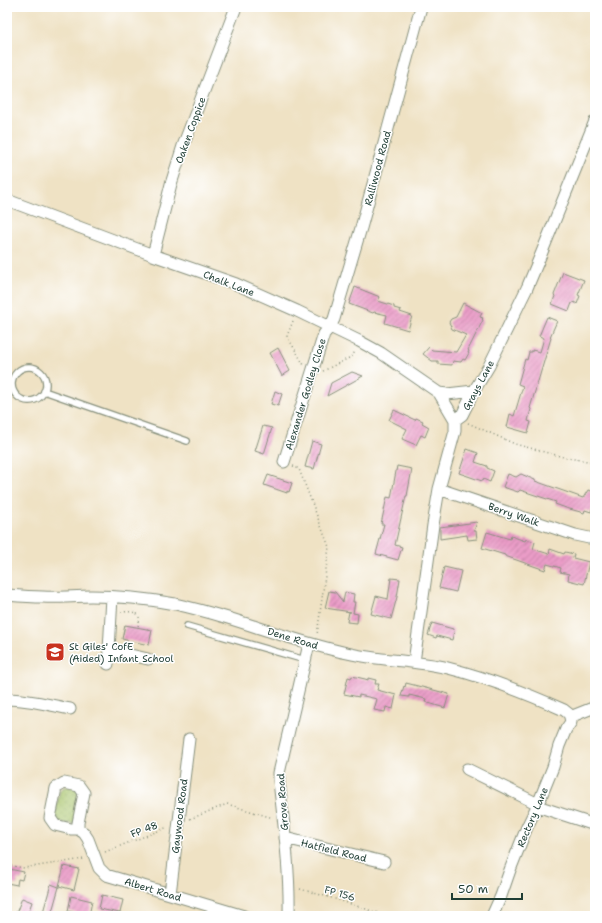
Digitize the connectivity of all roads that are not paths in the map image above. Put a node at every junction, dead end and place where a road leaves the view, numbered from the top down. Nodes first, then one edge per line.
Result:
1 (236, 7) edge
2 (421, 7) edge
3 (595, 121) edge
4 (7, 200) edge
5 (152, 255) junction
6 (330, 327) junction
7 (9, 385) edge
8 (44, 391) junction
9 (474, 391) junction
10 (439, 392) junction
11 (455, 420) junction
12 (187, 441) dead end
13 (284, 462) road end
14 (439, 489) junction
15 (589, 538) dead end
16 (7, 595) edge
17 (112, 597) junction
18 (187, 626) dead end
19 (312, 644) junction
20 (109, 650) junction
21 (148, 659) dead end
22 (305, 660) junction
23 (414, 662) junction
24 (108, 664) dead end
25 (7, 699) edge
26 (595, 707) edge
27 (70, 709) dead end
28 (570, 718) junction
29 (189, 739) dead end
30 (467, 769) dead end
31 (538, 805) junction
32 (595, 825) edge
33 (78, 829) dead end
34 (285, 838) junction
35 (384, 862) dead end
36 (170, 894) junction
37 (244, 916) edge
38 (288, 916) edge
39 (492, 916) edge

1 - 5 street, Oaken Coppice
2 - 6 street, Ralliwood Road
3 - 9 street, Grays Lane
4 - 5 street, Chalk Lane
5 - 6 street, Chalk Lane
6 - 10 street, Chalk Lane
6 - 13 street, Alexander Godley Close
7 - 8 lane
7 - 8 lane
8 - 12 lane
9 - 10 street
9 - 11 street, Grays Lane
10 - 11 street, Chalk Lane
11 - 14 street, Grays Lane
14 - 15 street, Berry Walk
14 - 23 street, Grays Lane
16 - 17 street, Dene Road
17 - 19 street, Dene Road
17 - 20 street
18 - 22 lane, Dene Road
19 - 22 street, Grove Road
19 - 23 street, Dene Road
20 - 21 street
20 - 24 street
22 - 34 street, Grove Road
23 - 28 street, Dene Road
25 - 27 street
26 - 28 street
28 - 31 street, Rectory Lane
29 - 36 street, Gaywood Road
30 - 31 street
31 - 32 street
31 - 39 street, Rectory Lane
33 - 36 street, Albert Road
34 - 35 street, Hatfield Road
34 - 38 street, Grove Road
36 - 37 street, Albert Road

